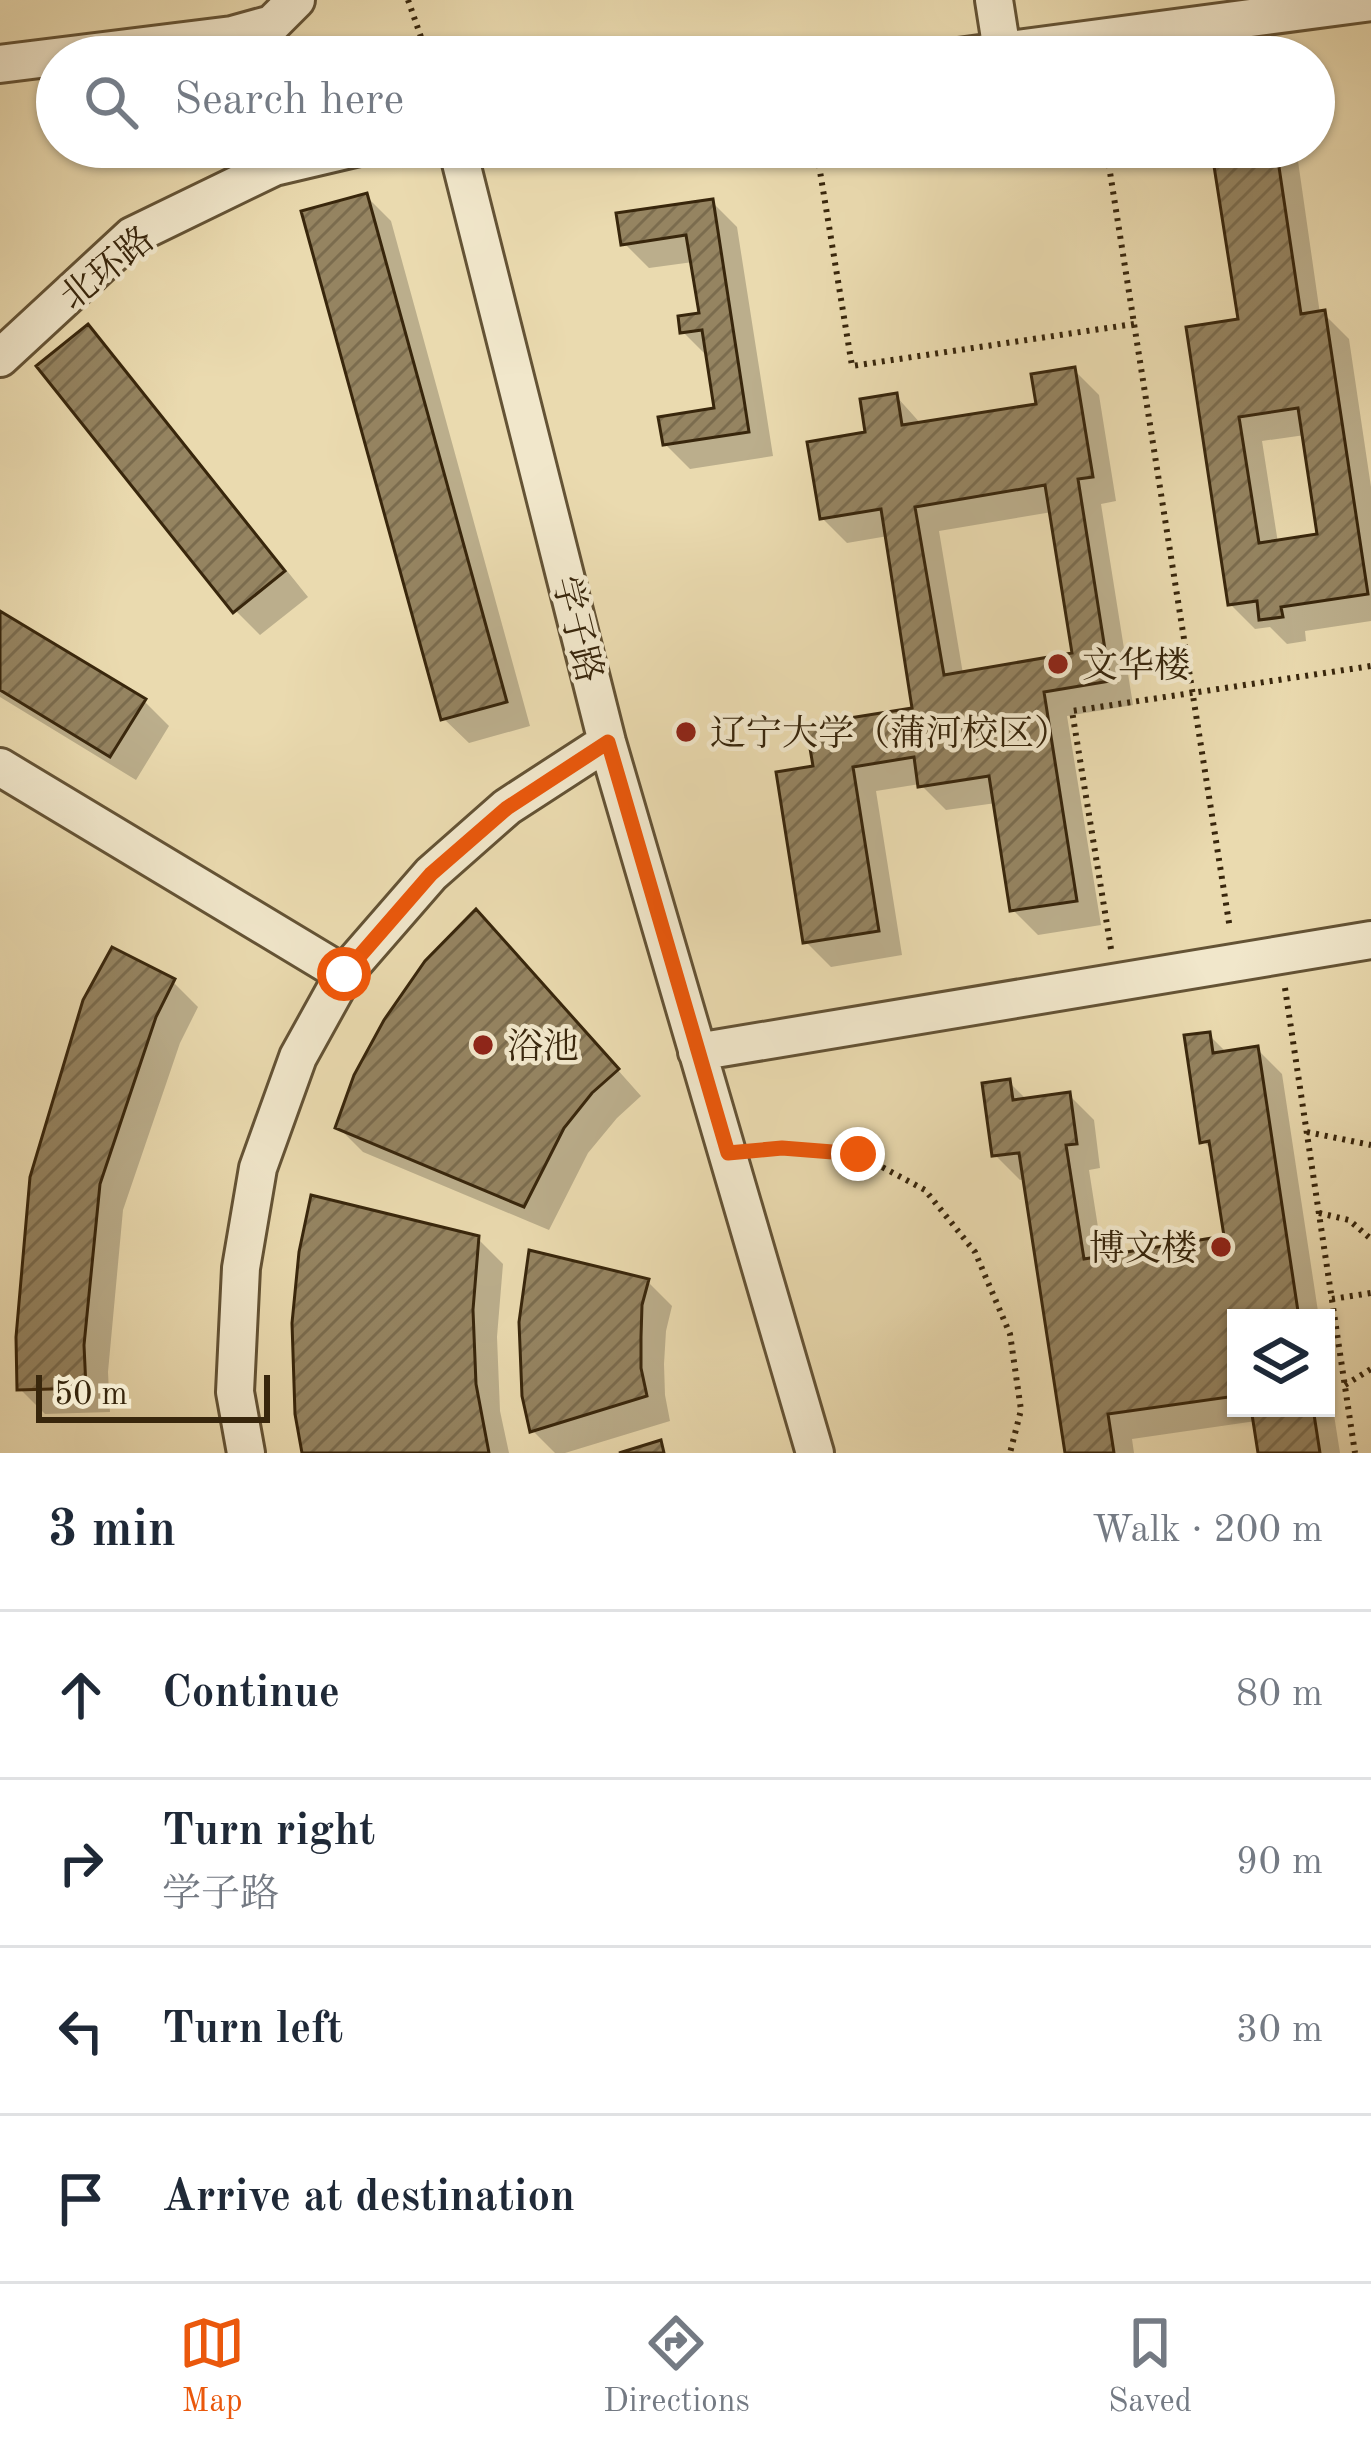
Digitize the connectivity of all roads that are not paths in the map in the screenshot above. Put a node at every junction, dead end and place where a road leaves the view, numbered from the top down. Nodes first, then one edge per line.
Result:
1 (296, 0) edge
2 (994, 0) edge
3 (1371, 2) edge
4 (224, 36) edge
5 (1000, 36) edge
6 (1115, 36) edge
7 (36, 60) edge
8 (0, 64) edge
9 (272, 168) edge
10 (462, 168) edge
11 (0, 358) edge
12 (608, 742) junction
13 (0, 767) edge
14 (1371, 940) edge
15 (344, 974) junction
16 (698, 1052) junction
17 (246, 1453) edge
18 (815, 1453) edge

1 - 4 street
2 - 5 street
3 - 6 street
7 - 8 street
9 - 11 street, 北环路
10 - 12 street, 学子路
12 - 15 street
12 - 16 street, 学子路
13 - 15 street
14 - 16 street
15 - 17 street
16 - 18 street, 学子路

